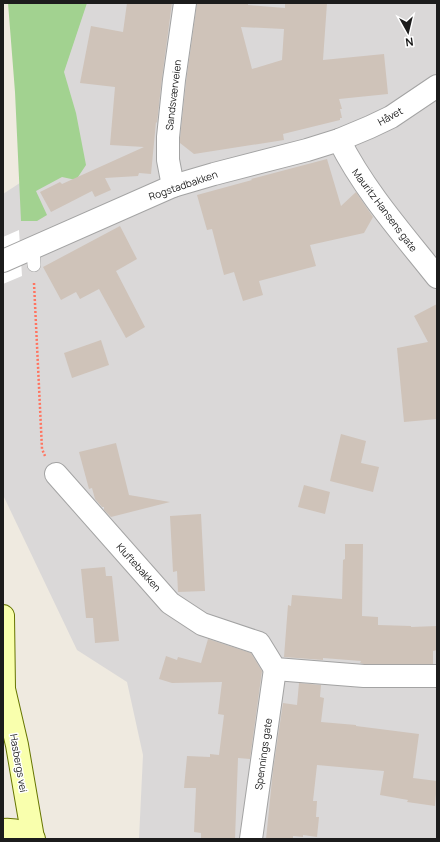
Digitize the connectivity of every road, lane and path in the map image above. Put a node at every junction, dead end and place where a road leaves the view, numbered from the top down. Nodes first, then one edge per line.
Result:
1 (185, 3) edge
2 (437, 86) edge
3 (339, 140) junction
4 (173, 186) junction
5 (22, 256) edge
6 (437, 277) edge
7 (56, 474) joint
8 (3, 616) edge
9 (275, 669) junction
10 (437, 676) edge
11 (4, 691) edge
12 (3, 830) edge
13 (34, 838) edge
14 (251, 839) edge

1 - 4 street, Sandsværveien
2 - 3 street, Håvet
3 - 4 street, Rogstadbakken
3 - 6 street, Mauritz Hansens gate
4 - 5 street, Rogstadbakken
5 - 7 path
7 - 9 street, Kluftebakken
8 - 11 street, Hasbergs vei
9 - 10 street
9 - 14 street, Spennings gate
11 - 13 street, Hasbergs vei
12 - 13 street, Hasbergs vei

